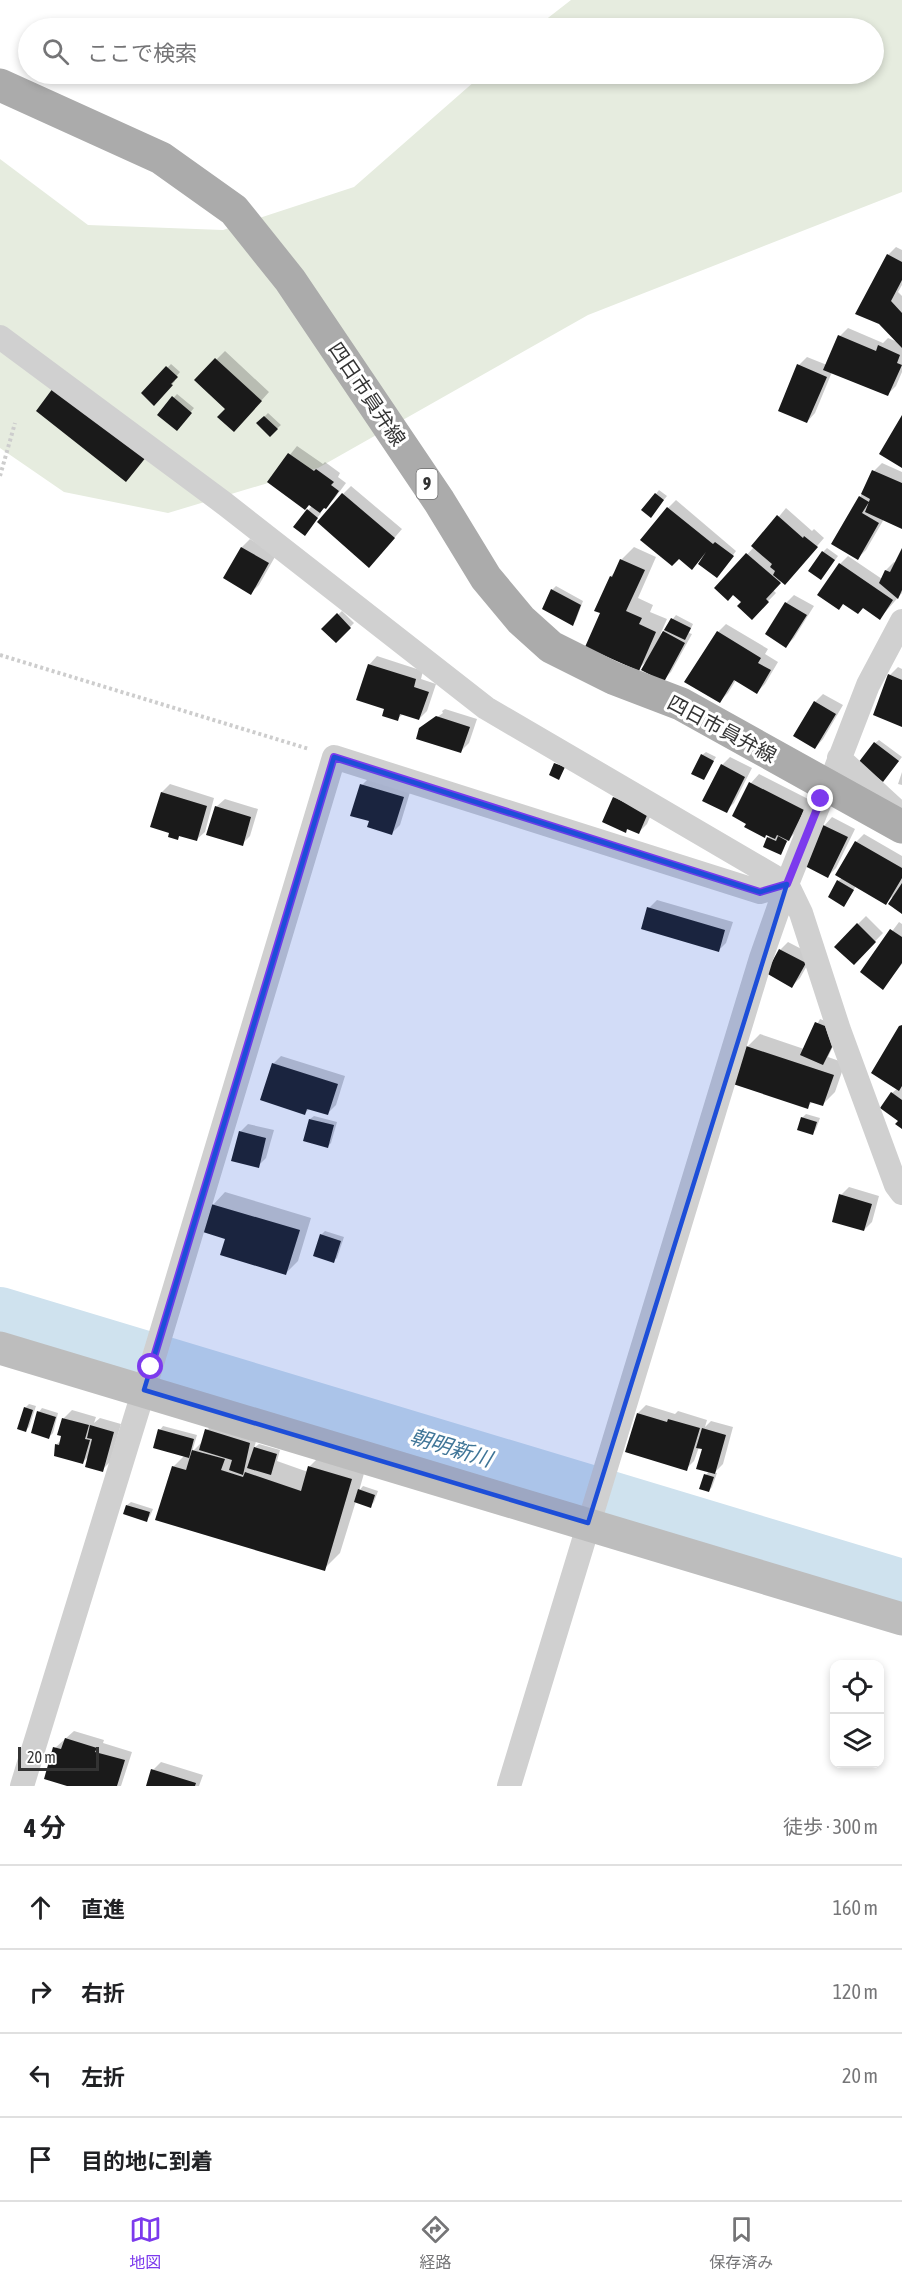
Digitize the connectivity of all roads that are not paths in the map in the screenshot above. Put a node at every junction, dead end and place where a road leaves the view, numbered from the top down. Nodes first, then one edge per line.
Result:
1 (0, 85) edge
2 (0, 337) edge
3 (902, 621) edge
4 (821, 799) dead end
5 (902, 816) edge
6 (902, 826) edge
7 (787, 884) junction
8 (902, 1193) edge
9 (0, 1348) edge
10 (151, 1368) junction
11 (591, 1514) junction
12 (902, 1619) edge
13 (22, 1786) edge
14 (509, 1786) edge

1 - 6 main road, 四日市員弁線 / 9
2 - 7 street
3 - 5 street
4 - 7 street
7 - 8 street
7 - 10 street
7 - 11 street
9 - 10 street
10 - 11 street
10 - 13 street
11 - 12 street
11 - 14 street

